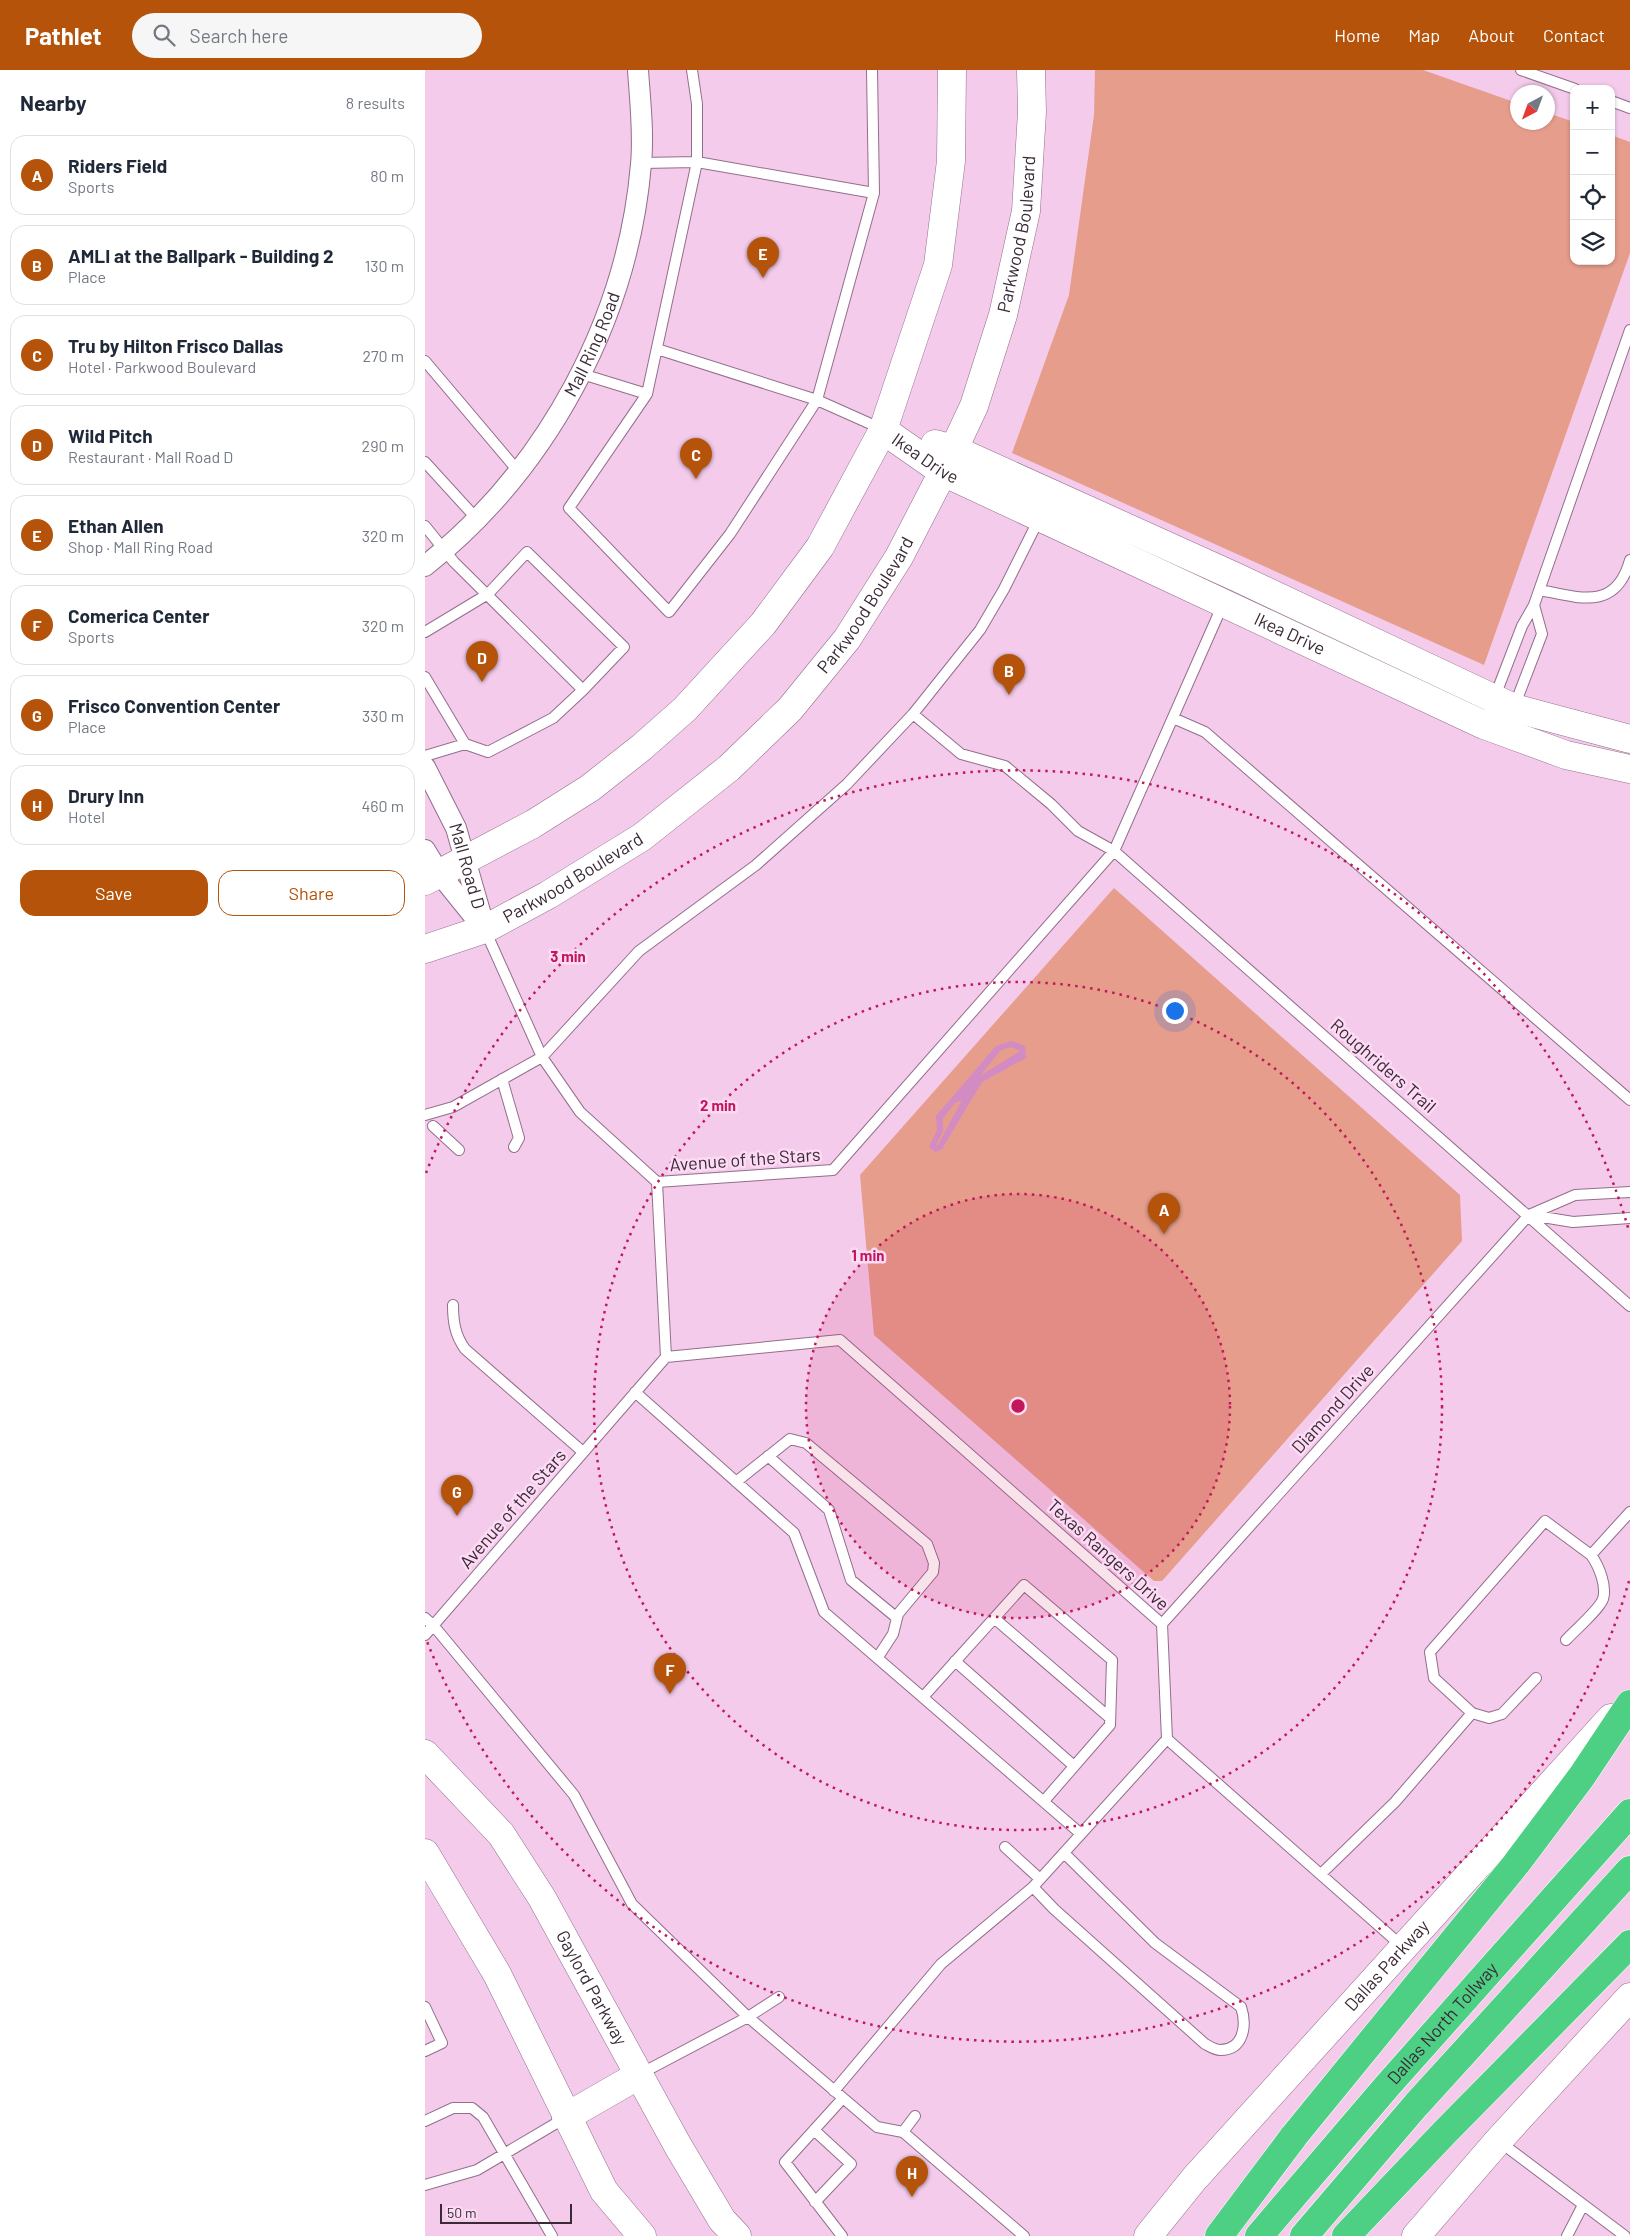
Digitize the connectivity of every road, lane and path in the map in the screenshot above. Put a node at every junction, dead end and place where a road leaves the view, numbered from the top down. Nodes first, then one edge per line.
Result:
1 (637, 70) edge
2 (692, 70) edge
3 (872, 70) edge
4 (952, 70) edge
5 (1031, 70) edge
6 (1521, 70) edge
7 (1570, 87) edge
8 (1615, 102) edge
9 (1630, 108) edge
10 (697, 162) junction
11 (641, 163) junction
12 (873, 193) junction
13 (1630, 330) edge
14 (657, 349) junction
15 (425, 361) edge
16 (582, 374) junction
17 (647, 394) junction
18 (817, 400) junction
19 (883, 430) junction
20 (948, 461) junction
21 (425, 462) edge
22 (518, 472) junction
23 (476, 518) junction
24 (1039, 519) junction
25 (425, 526) edge
26 (445, 550) junction
27 (1630, 560) edge
28 (425, 566) edge
29 (1236, 577) junction
30 (1539, 590) junction
31 (488, 594) junction
32 (1223, 604) junction
33 (1534, 605) junction
34 (425, 632) edge
35 (425, 677) edge
36 (583, 690) junction
37 (913, 714) junction
38 (1173, 718) junction
39 (1502, 718) junction
40 (1630, 739) edge
41 (465, 744) junction
42 (425, 756) edge
43 (425, 767) edge
44 (1630, 769) edge
45 (425, 850) edge
46 (1114, 851) junction
47 (463, 860) junction
48 (432, 877) edge
49 (485, 929) junction
50 (425, 949) edge
51 (542, 1057) junction
52 (502, 1079) junction
53 (1630, 1100) edge
54 (425, 1115) edge
55 (433, 1126) dead end
56 (514, 1147) dead end
57 (459, 1150) dead end
58 (657, 1182) junction
59 (1630, 1192) edge
60 (1529, 1215) junction
61 (1630, 1218) edge
62 (453, 1305) dead end
63 (1630, 1306) edge
64 (666, 1357) junction
65 (635, 1392) junction
66 (583, 1452) junction
67 (768, 1456) junction
68 (736, 1482) junction
69 (1630, 1512) edge
70 (1591, 1555) junction
71 (897, 1618) junction
72 (994, 1618) junction
73 (429, 1622) edge
74 (1162, 1624) junction
75 (425, 1635) edge
76 (1566, 1640) dead end
77 (878, 1657) junction
78 (955, 1661) junction
79 (1536, 1678) dead end
80 (924, 1696) junction
81 (1630, 1696) edge
82 (1630, 1704) edge
83 (1472, 1713) junction
84 (1110, 1718) junction
85 (1167, 1738) junction
86 (425, 1754) edge
87 (1074, 1766) junction
88 (1044, 1801) junction
89 (1630, 1814) edge
90 (1081, 1834) junction
91 (1005, 1847) dead end
92 (1064, 1852) junction
93 (425, 1853) edge
94 (1630, 1870) edge
95 (1321, 1874) junction
96 (1037, 1883) junction
97 (1630, 1944) edge
98 (1404, 1948) junction
99 (779, 1997) dead end
100 (1630, 1997) edge
101 (425, 2007) edge
102 (748, 2017) junction
103 (425, 2051) edge
104 (639, 2075) junction
105 (834, 2091) junction
106 (843, 2098) junction
107 (915, 2116) dead end
108 (566, 2118) junction
109 (425, 2121) edge
110 (815, 2130) junction
111 (903, 2132) junction
112 (1498, 2141) junction
113 (504, 2154) junction
114 (425, 2185) edge
115 (815, 2202) junction
116 (1583, 2205) junction
117 (553, 2236) edge
118 (642, 2236) edge
119 (737, 2236) edge
120 (842, 2236) edge
121 (1024, 2236) edge
122 (1148, 2236) edge
123 (1219, 2236) edge
124 (1259, 2236) edge
125 (1304, 2236) edge
126 (1347, 2236) edge
127 (1416, 2236) edge
128 (1567, 2236) edge
129 (1625, 2236) edge

1 - 11 street, Mall Ring Road
2 - 10 lane
3 - 12 lane
4 - 19 main road
5 - 20 main road, Parkwood Boulevard
6 - 7 lane
8 - 9 lane
10 - 11 lane
10 - 12 lane
10 - 14 lane
11 - 16 street, Mall Ring Road
12 - 18 lane
13 - 30 lane
14 - 17 lane
14 - 18 lane
15 - 22 lane
16 - 17 lane
16 - 22 street, Mall Ring Road
17 - 18 lane
18 - 19 lane
19 - 20 main road, Ikea Drive
19 - 47 main road
20 - 24 main road, Ikea Drive
20 - 29 main road, Ikea Drive
20 - 49 main road, Parkwood Boulevard
21 - 23 lane
22 - 23 street, Mall Ring Road
23 - 26 street, Mall Ring Road
24 - 32 main road, Ikea Drive
24 - 37 lane
25 - 26 lane
26 - 28 street, Mall Ring Road
26 - 31 lane
27 - 30 lane
29 - 32 main road
29 - 39 main road, Ikea Drive
30 - 33 lane
31 - 34 lane
31 - 36 lane
31 - 36 lane
32 - 38 lane, Avenue of the Stars
32 - 39 main road, Ikea Drive
33 - 39 lane
33 - 39 lane
35 - 41 lane
36 - 41 lane
37 - 46 lane, Roughriders Trail
37 - 51 lane
38 - 46 lane, Avenue of the Stars
38 - 53 lane
39 - 40 main road, Ikea Drive
39 - 44 main road, Ikea Drive
41 - 42 lane
43 - 47 street, Mall Road D
45 - 48 street, Mall Road D
46 - 58 lane, Avenue of the Stars
46 - 60 lane, Roughriders Trail
47 - 48 main road
47 - 49 street, Mall Road D
48 - 49 street, Mall Road D
49 - 50 main road, Parkwood Boulevard
49 - 51 lane
51 - 52 lane
51 - 58 lane
52 - 54 lane
52 - 56 lane
55 - 57 lane
58 - 64 lane, Avenue of the Stars
59 - 60 lane
60 - 61 lane
60 - 63 lane, Roughriders Trail
60 - 74 lane, Diamond Drive
62 - 66 lane
64 - 65 lane, Avenue of the Stars
64 - 74 lane, Texas Rangers Drive
65 - 66 lane, Avenue of the Stars
65 - 68 lane
66 - 73 lane, Avenue of the Stars
67 - 68 lane
67 - 71 lane
67 - 71 lane
68 - 77 lane
69 - 70 lane
70 - 76 lane
70 - 83 lane
71 - 77 lane
72 - 78 lane
72 - 84 lane
72 - 84 lane
73 - 75 lane, Avenue of the Stars
73 - 102 lane
74 - 85 lane, Texas Rangers Drive
77 - 80 lane
78 - 80 lane
78 - 87 lane
79 - 83 lane
80 - 88 lane
81 - 98 main road, Dallas Parkway
82 - 123 highway
83 - 95 lane
84 - 87 lane
85 - 90 lane
85 - 95 lane
86 - 104 main road, Gaylord Parkway
87 - 88 lane
88 - 90 lane
89 - 124 highway, Dallas North Tollway
90 - 92 lane
91 - 96 lane
92 - 96 lane
92 - 96 lane
93 - 108 main road
94 - 125 highway, Dallas North Tollway
95 - 98 lane
96 - 105 lane
97 - 126 highway
98 - 122 main road, Dallas Parkway
99 - 102 lane
100 - 112 main road
101 - 103 lane
102 - 104 lane
102 - 105 lane
104 - 108 main road
104 - 119 main road, Gaylord Parkway
105 - 106 lane
106 - 110 lane
106 - 111 lane
107 - 111 lane
108 - 113 lane
108 - 118 main road
109 - 113 lane
110 - 115 lane
110 - 115 lane
111 - 121 lane
112 - 116 lane
112 - 127 main road
113 - 114 lane
113 - 117 lane
115 - 120 lane
116 - 128 lane
116 - 129 lane

